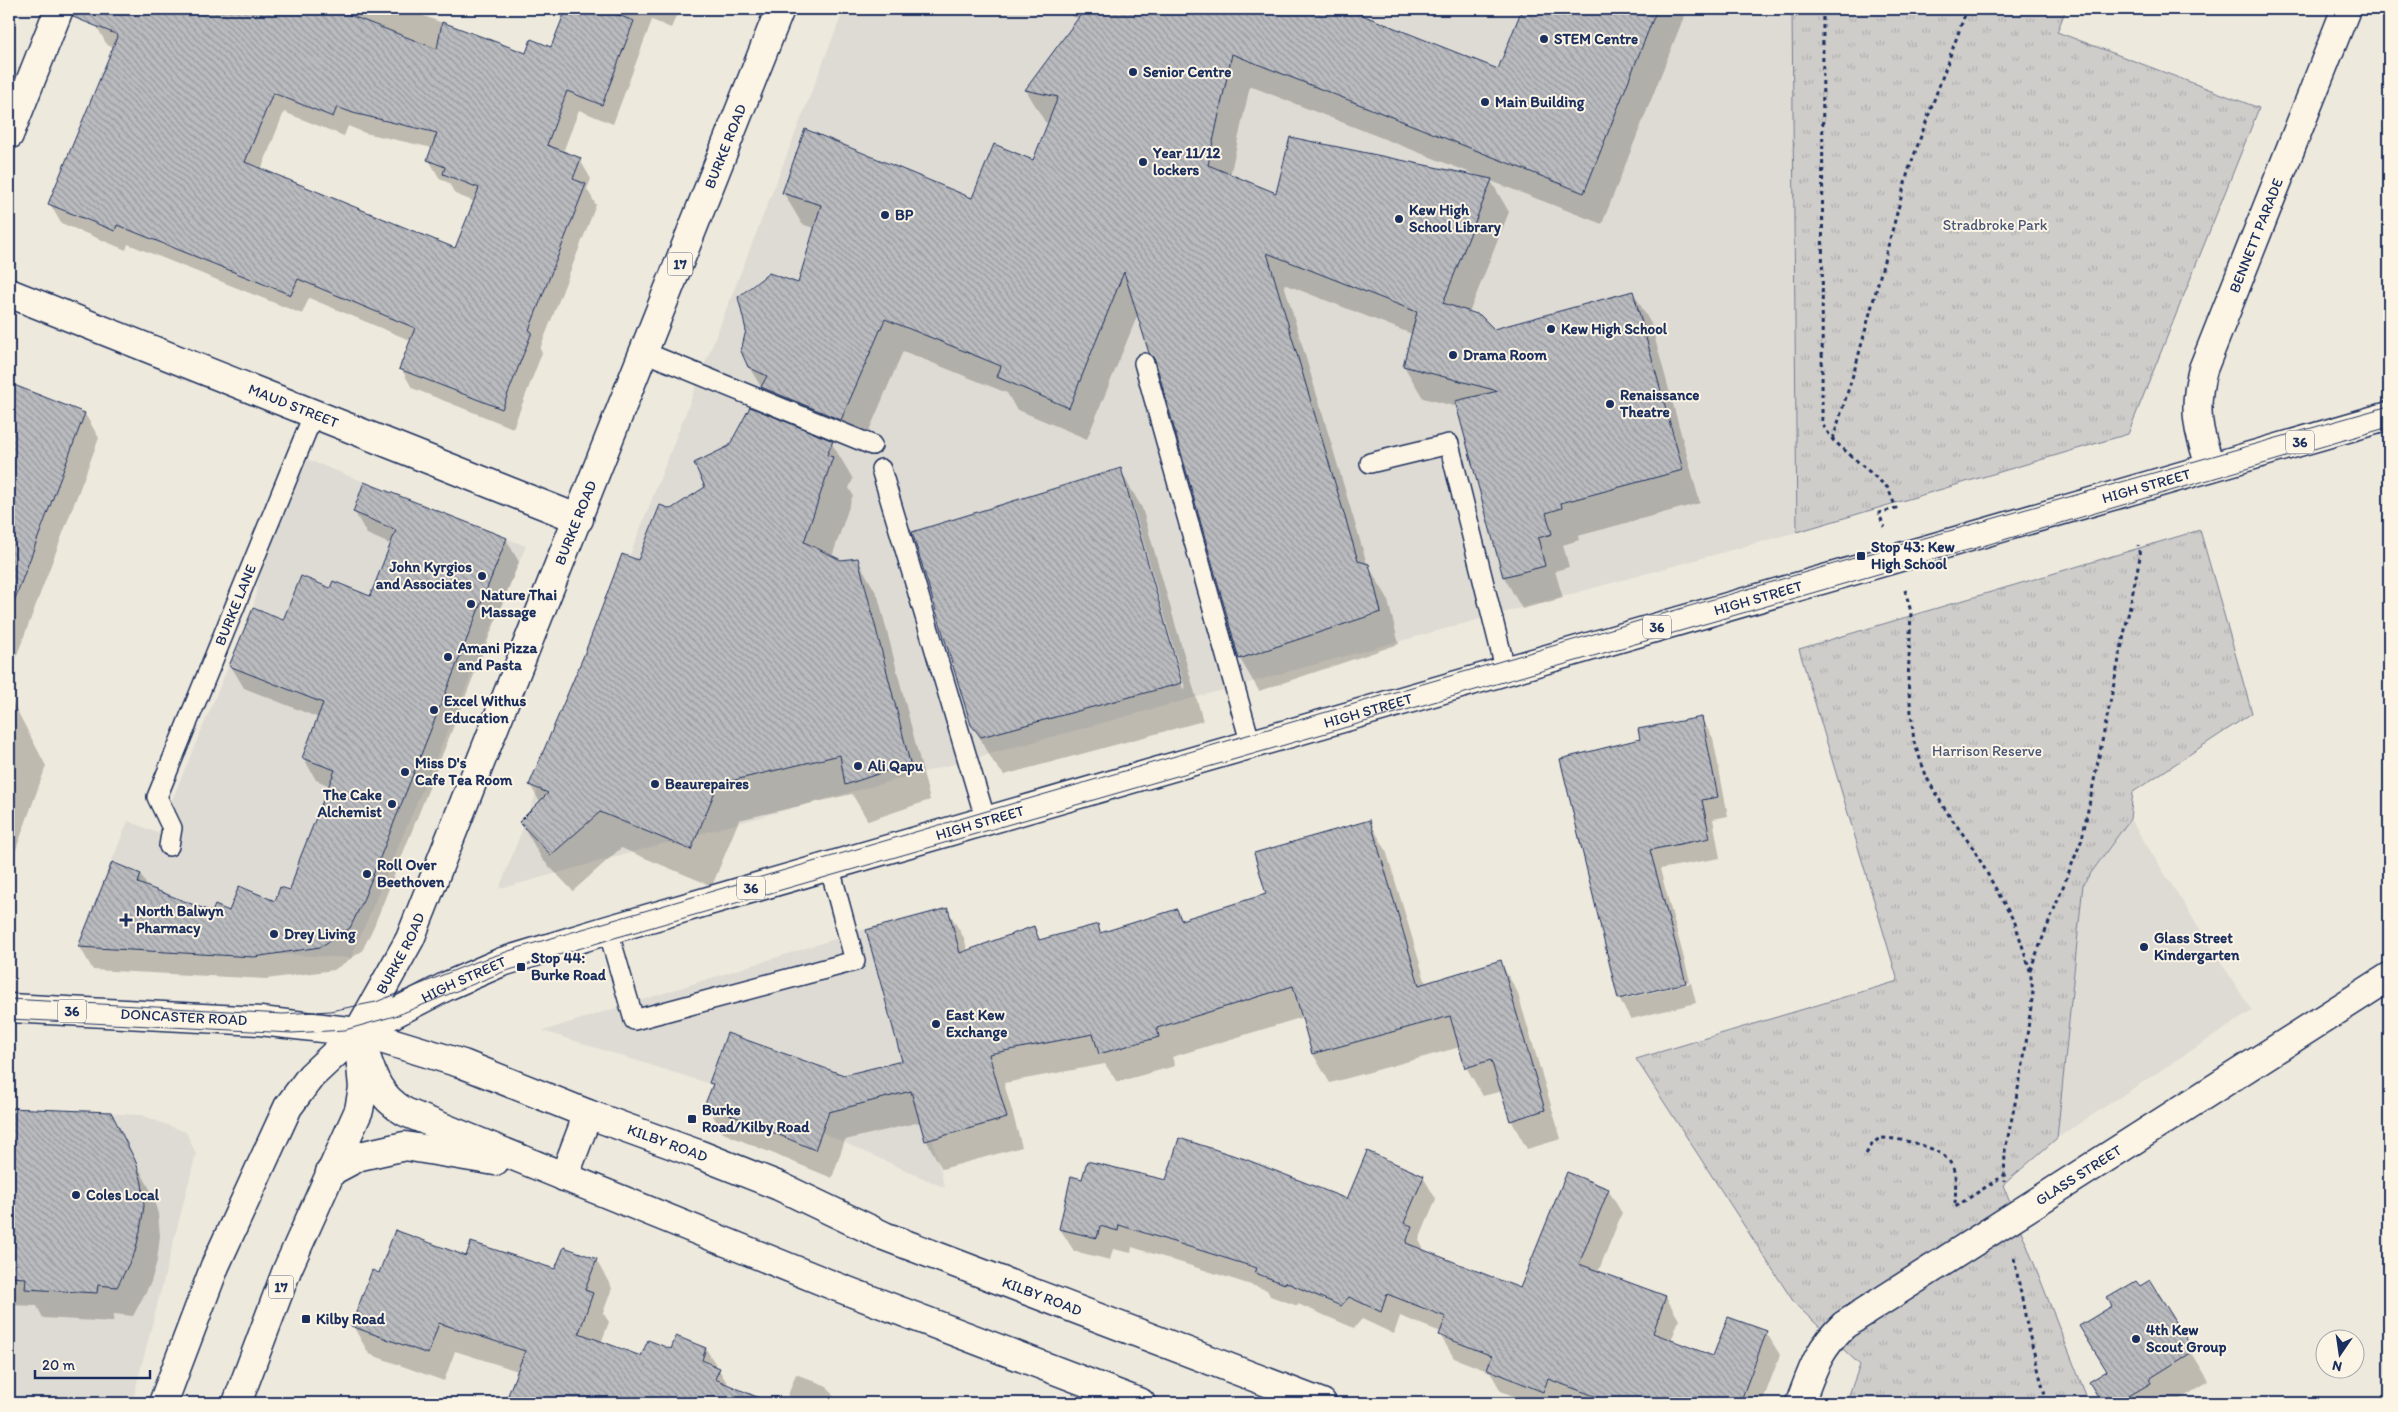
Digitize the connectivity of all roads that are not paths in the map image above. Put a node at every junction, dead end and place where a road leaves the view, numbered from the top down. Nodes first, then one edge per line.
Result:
1 (59, 9) edge
2 (780, 9) edge
3 (2346, 9) edge
4 (9, 135) edge
5 (9, 293) edge
6 (644, 352) junction
7 (1144, 363) dead end
8 (314, 413) junction
9 (2389, 416) edge
10 (872, 445) dead end
11 (1370, 463) dead end
12 (2211, 468) junction
13 (881, 469) dead end
14 (579, 519) junction
15 (1506, 672) junction
16 (1251, 745) junction
17 (986, 821) junction
18 (169, 846) dead end
19 (829, 865) junction
20 (608, 930) junction
21 (2389, 977) edge
22 (9, 1008) edge
23 (358, 1032) junction
24 (588, 1114) junction
25 (330, 1172) junction
26 (554, 1173) junction
27 (1307, 1401) edge
28 (163, 1403) edge
29 (238, 1403) edge
30 (1141, 1403) edge
31 (1800, 1403) edge

1 - 4 main road
2 - 6 main road, BURKE ROAD / 17
3 - 12 main road, BENNETT PARADE
5 - 8 main road, MAUD STREET
6 - 10 lane
6 - 14 main road, BURKE ROAD / 17
7 - 16 lane
8 - 14 main road, MAUD STREET
8 - 18 lane, BURKE LANE
9 - 12 main road, HIGH STREET / 36
11 - 15 lane
12 - 15 main road, HIGH STREET / 36
13 - 17 lane
14 - 23 main road, BURKE ROAD / 17
15 - 16 main road, HIGH STREET / 36
16 - 17 main road, HIGH STREET / 36
17 - 19 main road, HIGH STREET / 36
19 - 20 main road, HIGH STREET / 36
19 - 20 lane
20 - 23 main road, HIGH STREET / 36
21 - 31 main road, GLASS STREET
22 - 23 main road, DONCASTER ROAD / 36
23 - 24 main road, KILBY ROAD
23 - 25 main road, 17
23 - 26 main road
23 - 28 main road, BURKE ROAD / 17
24 - 26 main road
24 - 27 main road, KILBY ROAD
25 - 26 main road
25 - 29 main road, 17
26 - 30 main road

